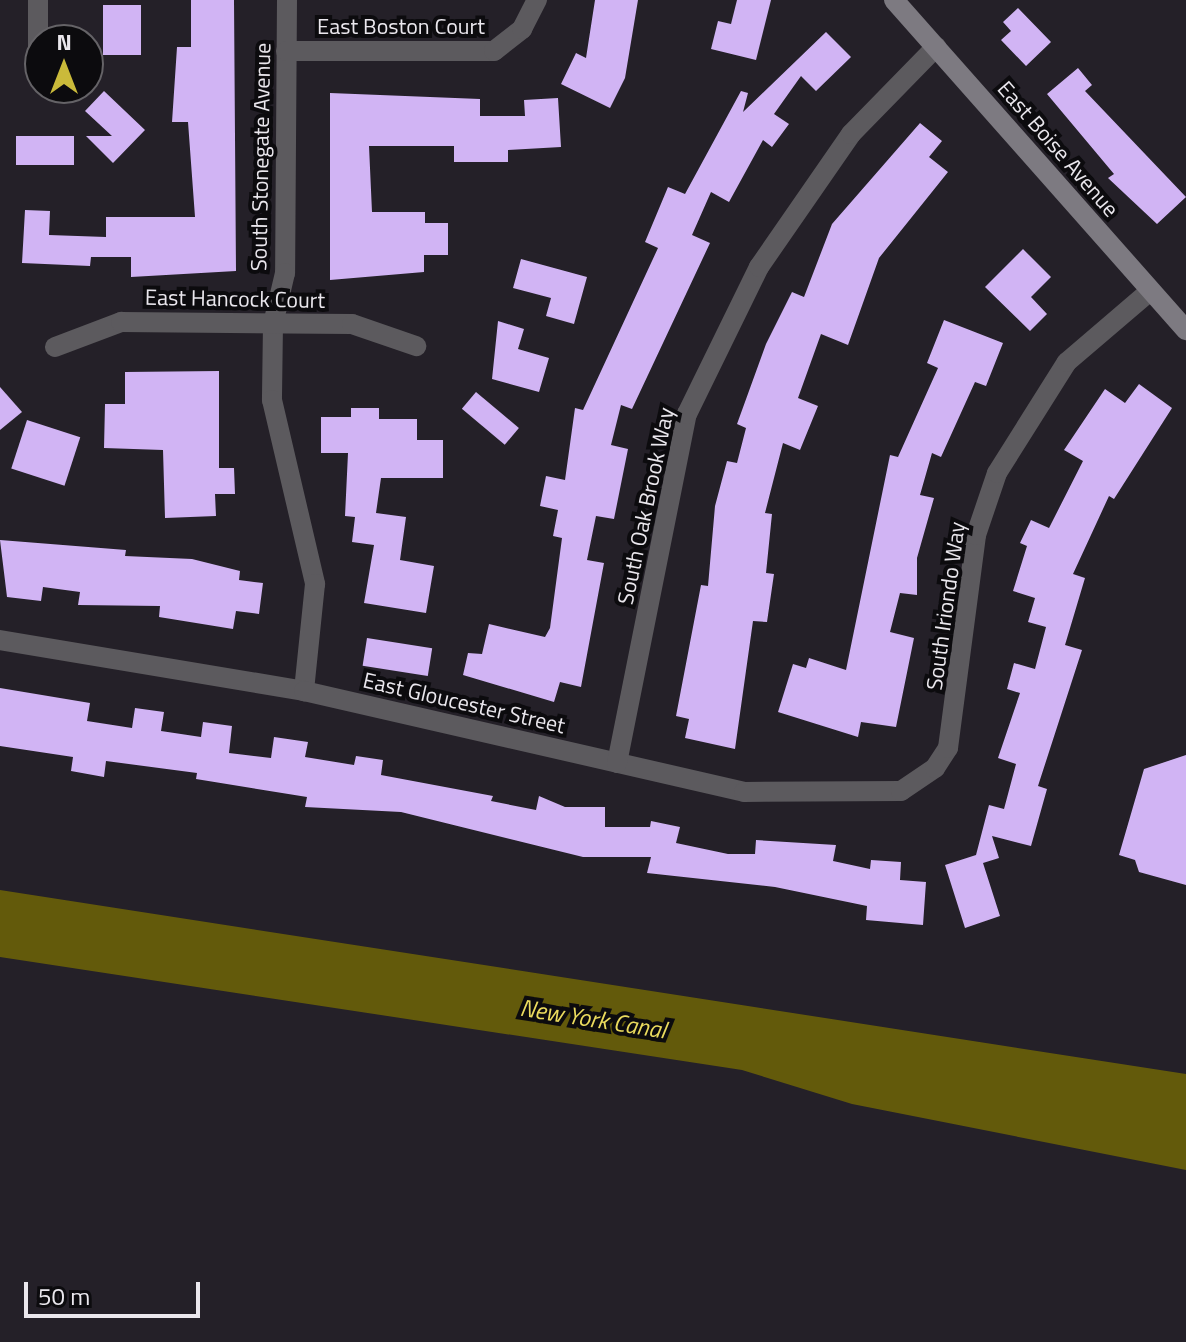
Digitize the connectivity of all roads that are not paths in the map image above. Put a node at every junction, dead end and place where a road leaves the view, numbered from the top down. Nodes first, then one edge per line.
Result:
1 (38, 0) edge
2 (287, 0) edge
3 (537, 0) edge
4 (894, 0) edge
5 (38, 24) edge
6 (936, 47) junction
7 (286, 51) junction
8 (1150, 291) junction
9 (273, 324) junction
10 (1186, 330) edge
11 (416, 346) dead end
12 (55, 347) dead end
13 (0, 640) edge
14 (304, 691) junction
15 (617, 763) junction
16 (916, 785) joint

1 - 5 street
2 - 7 street, South Stonegate Avenue
3 - 7 street, East Boston Court
4 - 6 street, East Boise Avenue
6 - 8 street, East Boise Avenue
6 - 15 street, South Oak Brook Way
7 - 9 street, South Stonegate Avenue
8 - 10 street, East Boise Avenue
8 - 16 street, South Iriondo Way
9 - 11 street, East Hancock Court
9 - 12 street, East Hancock Court
9 - 14 street, South Stonegate Avenue
13 - 14 street, East Gloucester Street
14 - 15 street, East Gloucester Street
15 - 16 street, East Gloucester Street

